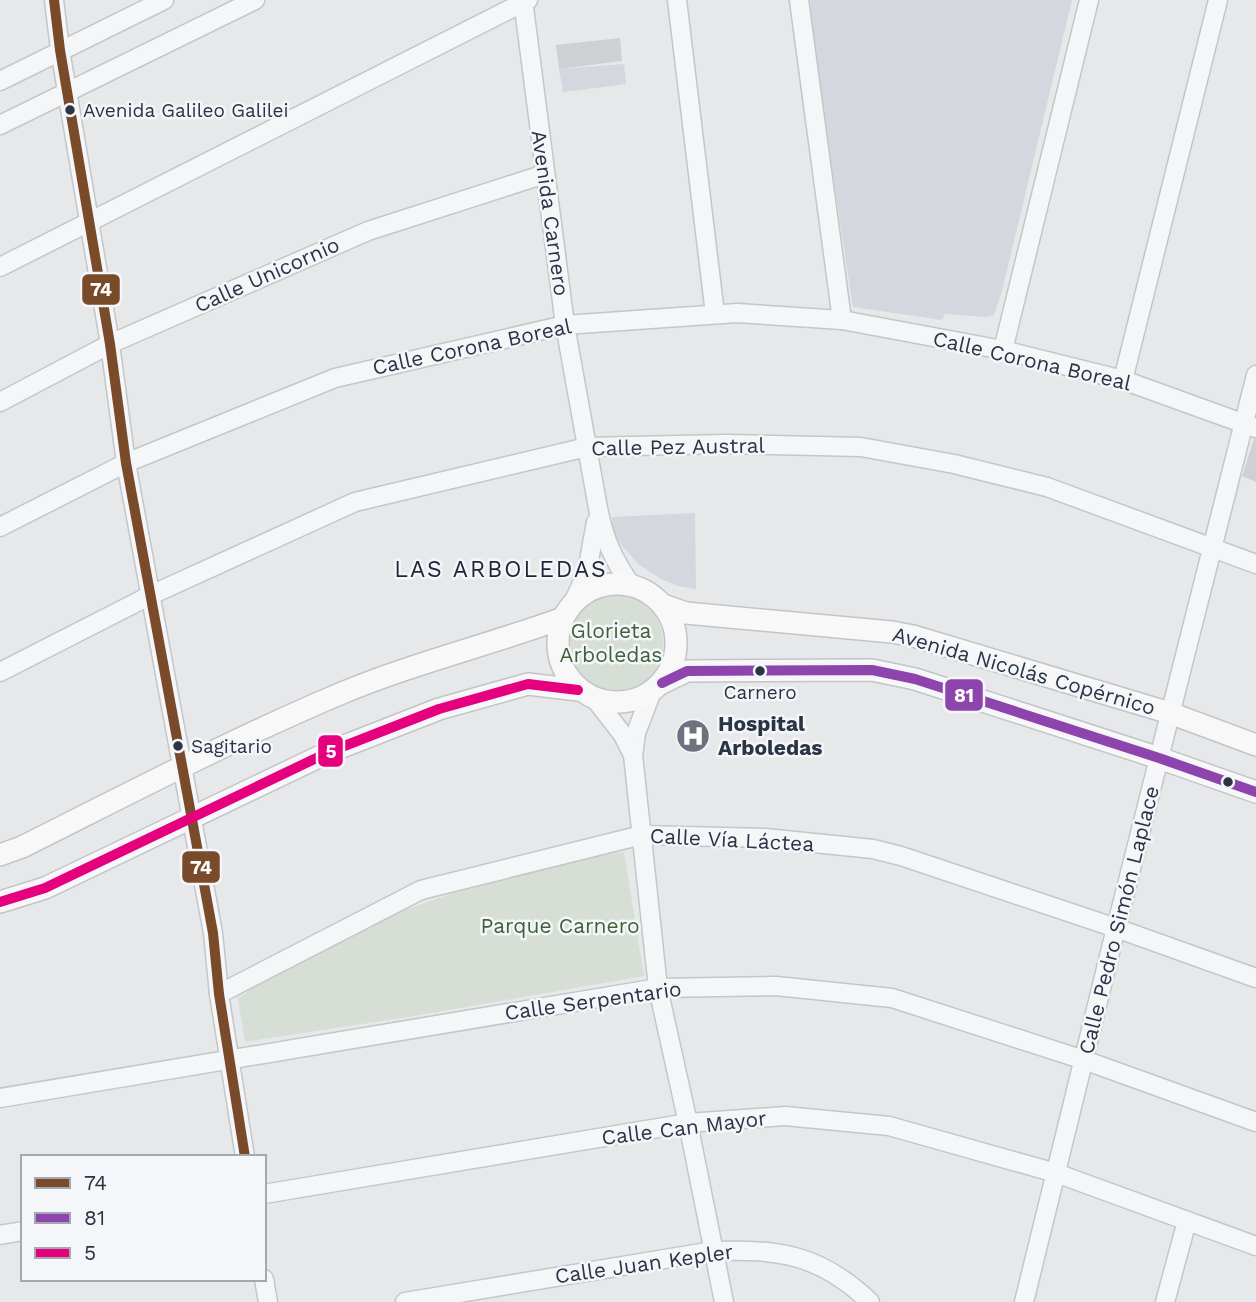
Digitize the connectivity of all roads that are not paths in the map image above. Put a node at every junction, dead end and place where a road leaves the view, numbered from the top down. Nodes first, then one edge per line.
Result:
1 (54, 0) edge
2 (164, 0) edge
3 (255, 0) edge
4 (677, 0) edge
5 (799, 0) edge
6 (1089, 0) edge
7 (1218, 0) edge
8 (525, 1) edge
9 (60, 50) junction
10 (0, 81) edge
11 (68, 91) junction
12 (0, 125) edge
13 (545, 174) junction
14 (91, 222) junction
15 (0, 267) edge
16 (715, 314) junction
17 (842, 320) junction
18 (565, 325) junction
19 (110, 344) junction
20 (1003, 350) junction
21 (1256, 374) edge
22 (1124, 380) junction
23 (0, 401) edge
24 (1250, 426) edge
25 (587, 447) junction
26 (126, 463) junction
27 (598, 508) junction
28 (0, 527) edge
29 (1211, 548) junction
30 (1256, 564) edge
31 (631, 585) junction
32 (151, 595) junction
33 (663, 605) junction
34 (568, 610) junction
35 (0, 672) edge
36 (657, 687) junction
37 (586, 694) junction
38 (1170, 713) junction
39 (1256, 745) edge
40 (633, 755) junction
41 (1159, 758) junction
42 (184, 766) junction
43 (1256, 792) edge
44 (191, 816) junction
45 (642, 835) junction
46 (0, 855) edge
47 (0, 902) edge
48 (1116, 928) junction
49 (1256, 978) edge
50 (658, 988) junction
51 (219, 994) junction
52 (229, 1060) junction
53 (1084, 1060) junction
54 (0, 1098) edge
55 (1256, 1122) edge
56 (688, 1123) junction
57 (245, 1155) edge
58 (1056, 1173) junction
59 (266, 1194) edge
60 (1187, 1221) junction
61 (21, 1231) edge
62 (0, 1235) edge
63 (1256, 1246) edge
64 (713, 1251) junction
65 (264, 1281) edge
66 (268, 1302) edge
67 (405, 1302) edge
68 (717, 1302) edge
69 (724, 1302) edge
70 (870, 1302) edge
71 (1024, 1302) edge
72 (1165, 1302) edge

1 - 9 street
2 - 9 street
3 - 11 street
4 - 16 street
5 - 17 street
6 - 20 street
7 - 22 street
8 - 13 street, Avenida Carnero
8 - 14 street
9 - 10 street
9 - 11 street
11 - 12 street
11 - 14 street
13 - 18 street, Avenida Carnero
13 - 19 street, Calle Unicornio
14 - 15 street
14 - 19 street
16 - 17 street, Calle Corona Boreal
16 - 18 street, Calle Corona Boreal
17 - 20 street, Calle Corona Boreal
18 - 25 street, Avenida Carnero
18 - 26 street, Calle Corona Boreal
19 - 23 street, Calle Unicornio
19 - 26 street
20 - 22 street, Calle Corona Boreal
21 - 24 street, Calle Pedro Simón Laplace
22 - 24 street, Calle Corona Boreal
24 - 29 street, Calle Pedro Simón Laplace
25 - 27 street, Avenida Carnero
25 - 29 street, Calle Pez Austral
25 - 32 street, Calle Pez Austral
26 - 28 street, Calle Corona Boreal
26 - 32 street
27 - 31 street, Avenida Carnero
27 - 34 street, Avenida Carnero
29 - 30 street, Calle Pez Austral
29 - 38 street, Calle Pedro Simón Laplace
31 - 33 main road
31 - 34 main road
32 - 35 street, Calle Pez Austral
32 - 42 street
33 - 36 main road
33 - 38 main road, Avenida Nicolás Copérnico
34 - 37 main road
34 - 42 main road
36 - 37 main road
36 - 40 street
36 - 41 main road, Avenida Nicolás Copérnico
37 - 40 street
37 - 44 main road
38 - 39 main road, Avenida Nicolás Copérnico
38 - 41 street, Calle Pedro Simón Laplace
40 - 45 street
41 - 43 main road, Avenida Nicolás Copérnico
41 - 48 street, Calle Pedro Simón Laplace
42 - 44 street
42 - 46 main road
44 - 47 main road
44 - 51 street
45 - 48 street, Calle Vía Láctea
45 - 50 street
45 - 51 street, Calle Vía Láctea
48 - 49 street, Calle Vía Láctea
48 - 53 street, Calle Pedro Simón Laplace
50 - 52 street, Calle Serpentario
50 - 53 street, Calle Serpentario
50 - 56 street
51 - 52 street
52 - 54 street, Calle Serpentario
52 - 57 street
53 - 55 street, Calle Serpentario
53 - 58 street, Calle Pedro Simón Laplace
56 - 58 street, Calle Can Mayor
56 - 59 street, Calle Can Mayor
56 - 64 street
58 - 60 street, Calle Can Mayor
58 - 71 street, Calle Pedro Simón Laplace
60 - 63 street, Calle Can Mayor
60 - 72 street
61 - 62 street
64 - 67 street, Calle Juan Kepler
64 - 68 street
64 - 69 street
64 - 70 street, Calle Juan Kepler
65 - 66 street

